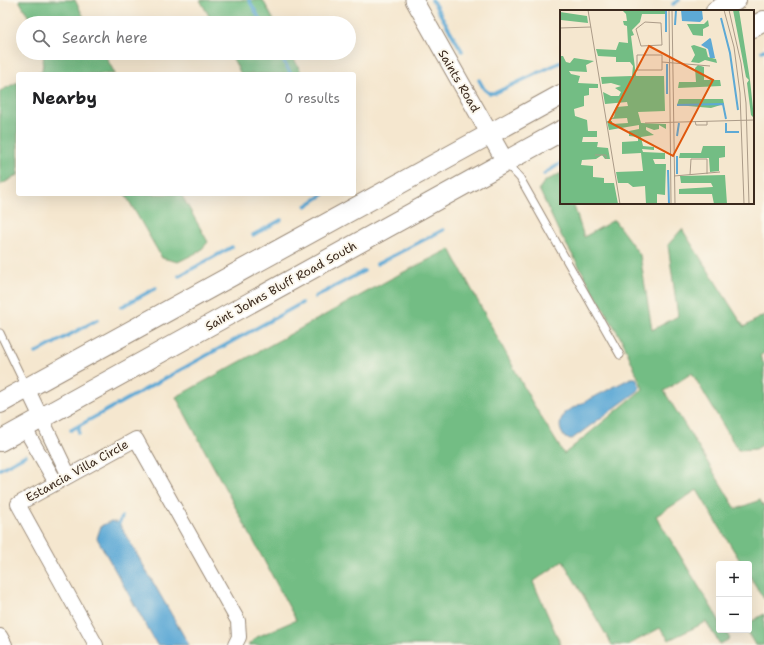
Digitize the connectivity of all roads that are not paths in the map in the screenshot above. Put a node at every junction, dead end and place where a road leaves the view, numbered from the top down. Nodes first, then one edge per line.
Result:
1 (414, 0) edge
2 (736, 0) edge
3 (718, 10) edge
4 (764, 21) edge
5 (754, 26) edge
6 (560, 96) edge
7 (560, 132) edge
8 (489, 134) junction
9 (505, 161) junction
10 (0, 333) edge
11 (620, 355) dead end
12 (27, 388) junction
13 (0, 403) edge
14 (42, 418) junction
15 (24, 428) junction
16 (0, 441) edge
17 (69, 476) junction
18 (56, 483) junction
19 (0, 636) edge
20 (5, 645) edge
21 (96, 645) edge
22 (235, 645) edge

1 - 8 street, Saints Road
2 - 3 main road
4 - 5 main road
6 - 8 main road
7 - 9 main road, Saint Johns Bluff Road South
8 - 9 street, Saints Road
8 - 12 main road
9 - 11 lane
9 - 14 main road, Saint Johns Bluff Road South
10 - 12 lane
12 - 13 main road
12 - 14 street
14 - 15 main road, Saint Johns Bluff Road South
14 - 17 street
15 - 16 main road, Saint Johns Bluff Road South
15 - 18 street
17 - 18 street, Estancia Villa Circle
17 - 22 street, Estancia Villa Circle
18 - 21 street, Estancia Villa Circle
19 - 20 street

